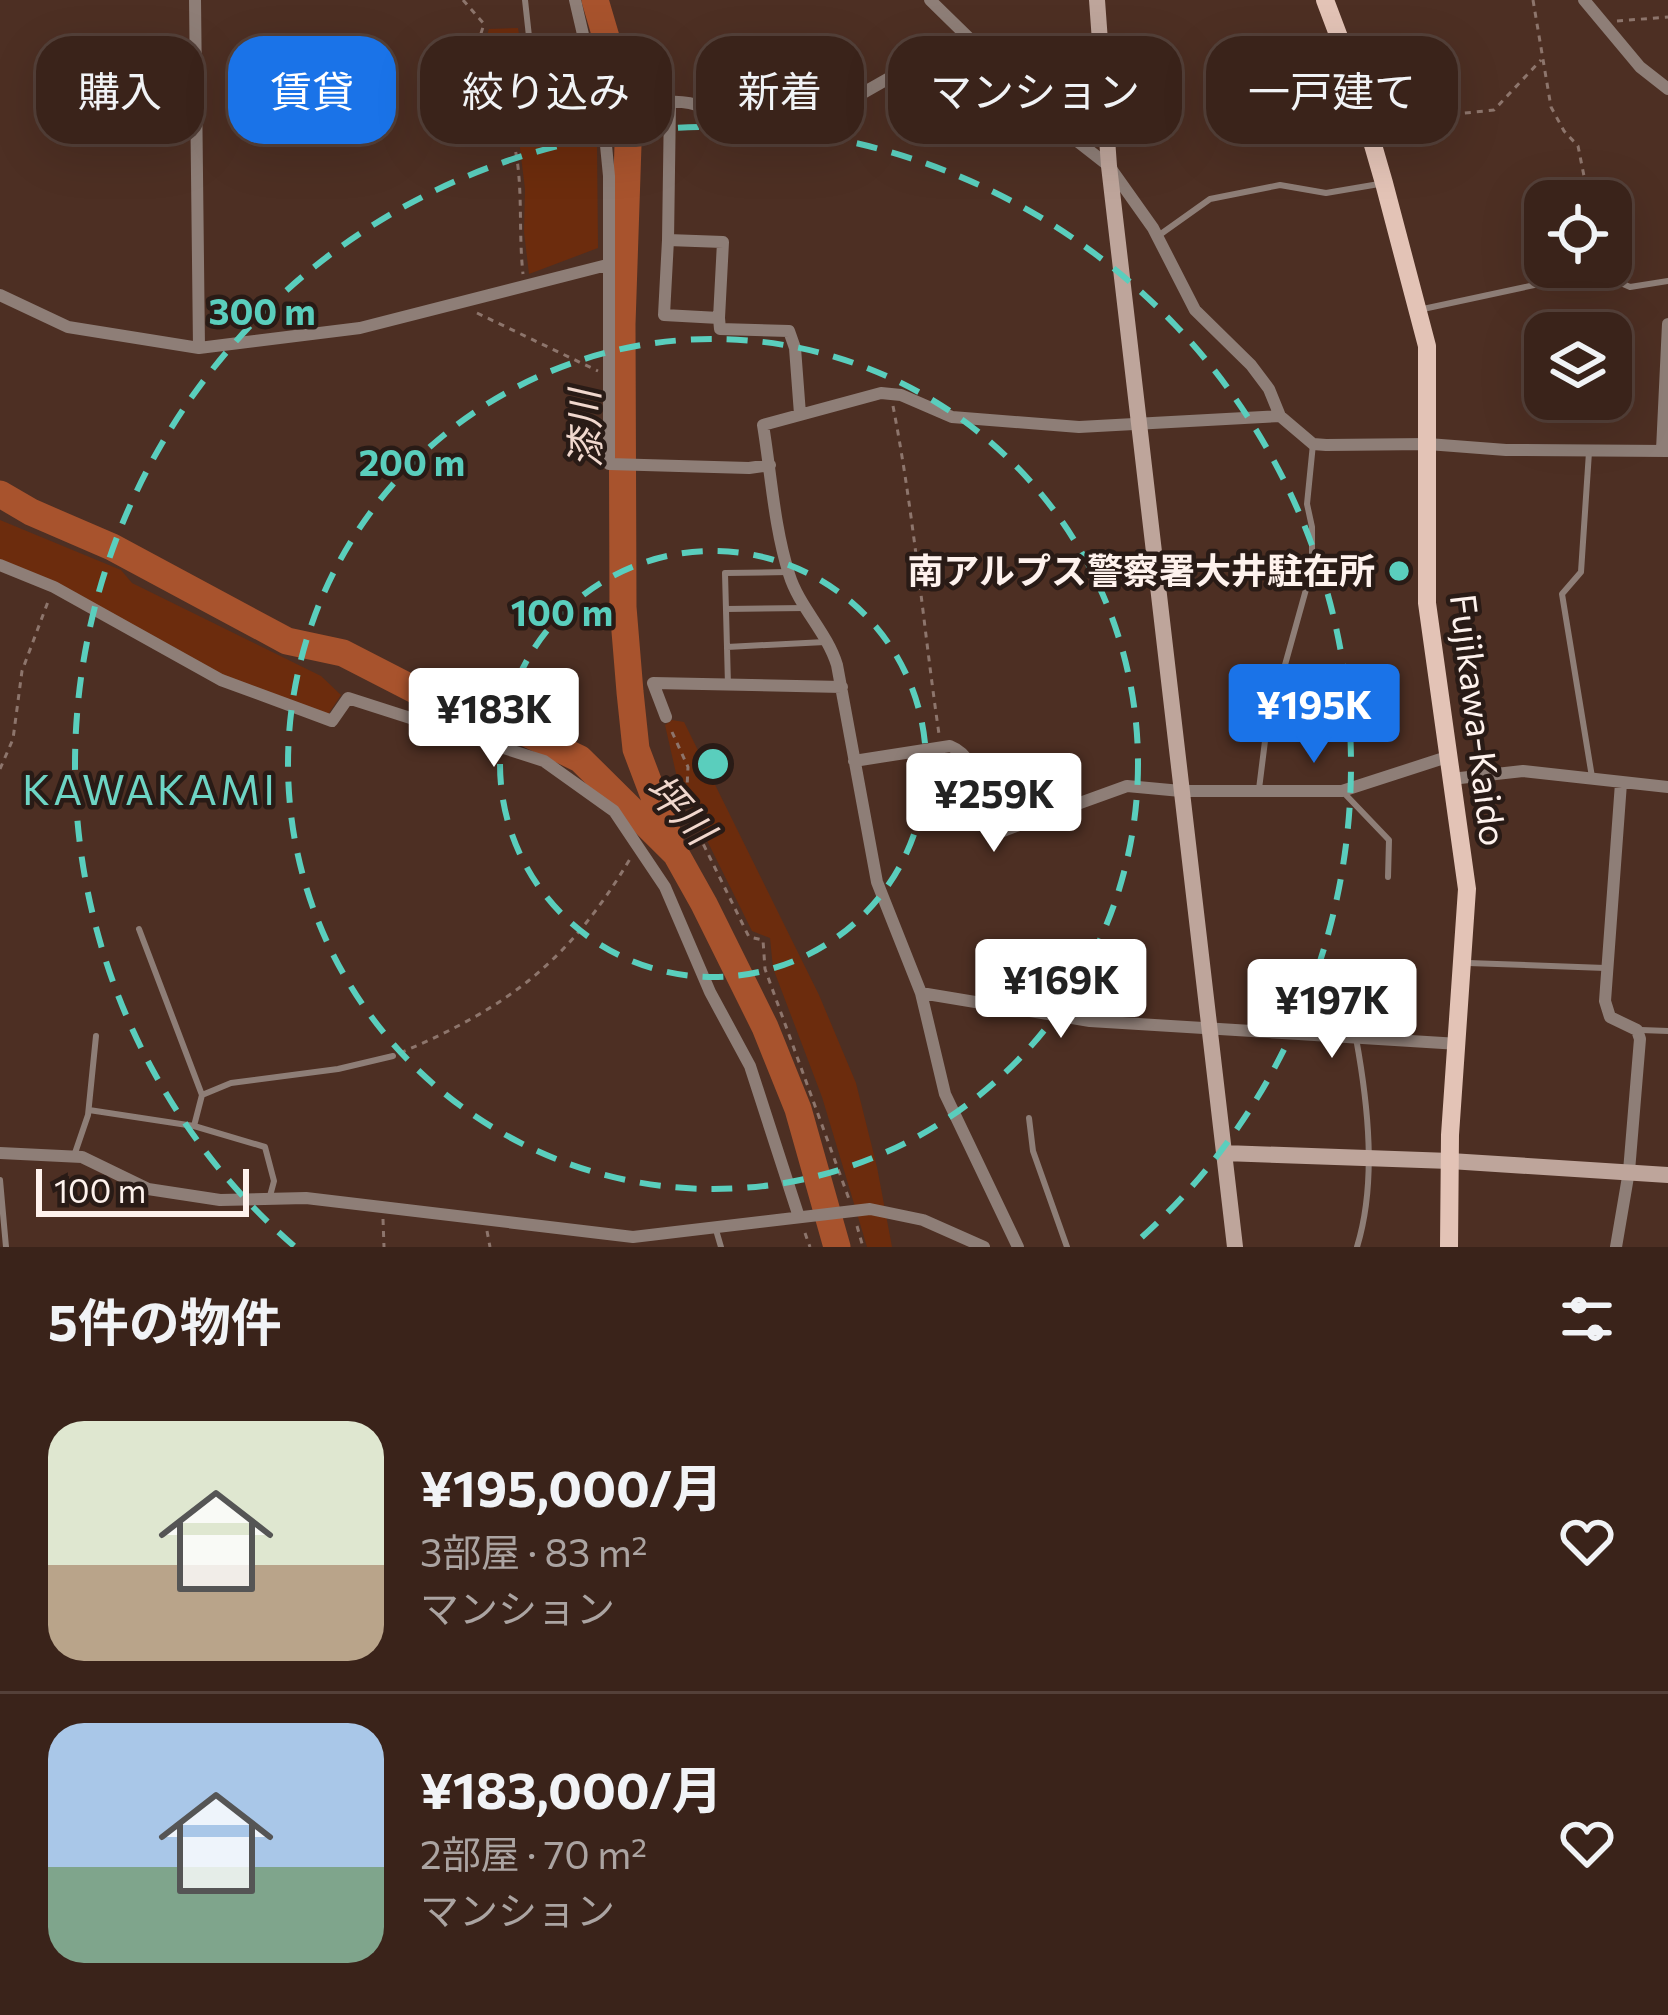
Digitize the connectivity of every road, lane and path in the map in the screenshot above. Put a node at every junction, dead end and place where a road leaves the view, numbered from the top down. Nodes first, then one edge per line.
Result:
1 (195, 0) edge
2 (463, 0) edge
3 (525, 0) edge
4 (575, 0) edge
5 (930, 0) edge
6 (1097, 0) edge
7 (1325, 0) edge
8 (1533, 0) edge
9 (1585, 0) edge
10 (1668, 17) edge
11 (1604, 22) junction
12 (529, 36) edge
13 (583, 36) edge
14 (966, 36) edge
15 (1337, 36) edge
16 (1543, 58) junction
17 (888, 78) edge
18 (1668, 89) edge
19 (1458, 116) edge
20 (606, 144) edge
21 (1081, 144) edge
22 (1373, 144) edge
23 (1109, 166) junction
24 (1585, 180) edge
25 (1384, 183) junction
26 (1158, 236) junction
27 (668, 240) junction
28 (608, 266) junction
29 (1668, 281) edge
30 (525, 287) junction
31 (0, 295) edge
32 (452, 305) junction
33 (1419, 310) junction
34 (719, 317) junction
35 (1668, 324) edge
36 (199, 348) junction
37 (606, 376) junction
38 (891, 394) junction
39 (800, 414) junction
40 (1280, 416) junction
41 (1138, 426) junction
42 (1313, 444) junction
43 (1428, 444) junction
44 (1589, 448) junction
45 (1665, 451) edge
46 (770, 465) junction
47 (0, 565) edge
48 (788, 572) junction
49 (53, 587) junction
50 (805, 608) junction
51 (726, 609) junction
52 (827, 642) junction
53 (727, 647) junction
54 (728, 685) junction
55 (842, 687) junction
56 (666, 717) joint
57 (939, 748) junction
58 (1447, 757) junction
59 (854, 761) junction
60 (0, 769) edge
61 (1451, 779) junction
62 (1592, 779) junction
63 (1621, 783) junction
64 (1668, 787) edge
65 (1259, 789) junction
66 (1181, 790) junction
67 (1342, 790) junction
68 (639, 844) junction
69 (1388, 877) dead end
70 (139, 929) dead end
71 (1465, 963) junction
72 (1607, 968) junction
73 (921, 993) junction
74 (1209, 1029) junction
75 (1637, 1030) junction
76 (1668, 1031) edge
77 (96, 1036) dead end
78 (1356, 1038) junction
79 (1459, 1044) junction
80 (393, 1056) joint
81 (202, 1095) junction
82 (88, 1110) junction
83 (1029, 1118) dead end
84 (194, 1126) junction
85 (0, 1153) edge
86 (1224, 1153) junction
87 (74, 1157) junction
88 (1368, 1157) junction
89 (1450, 1161) junction
90 (1629, 1171) junction
91 (1668, 1175) edge
92 (0, 1180) edge
93 (270, 1198) junction
94 (382, 1205) junction
95 (853, 1210) junction
96 (798, 1214) junction
97 (716, 1227) junction
98 (635, 1242) edge
99 (6, 1247) edge
100 (384, 1247) edge
101 (721, 1247) edge
102 (863, 1247) edge
103 (984, 1247) edge
104 (1018, 1247) edge
105 (1066, 1247) edge
106 (1235, 1247) edge
107 (1358, 1247) edge
108 (1449, 1247) edge
109 (1616, 1247) edge

1 - 36 street
2 - 30 path
3 - 12 lane
4 - 13 street
5 - 14 street
6 - 23 street
7 - 15 main road, Fujikawa-Kaido
8 - 16 path
9 - 11 street
10 - 11 path
11 - 18 street
16 - 19 path
16 - 24 path
17 - 27 street
20 - 28 street
21 - 23 street
22 - 25 main road, Fujikawa-Kaido
23 - 26 street
23 - 41 street
25 - 26 lane
25 - 33 main road, Fujikawa-Kaido
26 - 40 street
27 - 34 street
27 - 34 street
28 - 30 street
28 - 37 street
29 - 33 lane
30 - 32 street
31 - 36 street
32 - 36 street
32 - 37 path
33 - 43 main road, Fujikawa-Kaido
34 - 39 street
35 - 45 street
37 - 46 street
38 - 39 street
38 - 41 street
38 - 57 path
39 - 46 street
40 - 41 street
40 - 42 street
41 - 66 street
42 - 43 street
42 - 65 lane
43 - 44 street
43 - 58 main road, Fujikawa-Kaido
44 - 45 street
44 - 62 lane
46 - 48 street
47 - 49 street
48 - 50 street
48 - 51 lane
49 - 60 path
49 - 68 street
50 - 51 lane
50 - 52 street
51 - 53 lane
52 - 53 lane
52 - 55 street
53 - 54 lane
54 - 55 street
54 - 56 street
55 - 59 street
56 - 95 path
57 - 59 street
57 - 66 street
58 - 61 main road, Fujikawa-Kaido
58 - 67 street
59 - 73 street
61 - 62 street
61 - 71 main road, Fujikawa-Kaido
62 - 63 street
63 - 64 street
63 - 72 street
65 - 66 street
65 - 67 street
66 - 74 street
67 - 69 lane
68 - 80 path
68 - 96 street
70 - 81 lane
71 - 72 lane
71 - 79 main road, Fujikawa-Kaido
72 - 75 street
73 - 74 street
73 - 104 street
74 - 78 street
74 - 86 street
75 - 76 lane
75 - 90 street
77 - 82 lane
78 - 79 street
78 - 88 lane
79 - 89 main road, Fujikawa-Kaido
80 - 81 lane
81 - 84 lane
82 - 84 lane
82 - 87 lane
83 - 105 lane
84 - 93 lane
85 - 87 street
86 - 88 street
86 - 106 street
87 - 93 street
88 - 89 street
88 - 107 lane
89 - 90 street
89 - 108 main road, Fujikawa-Kaido
90 - 91 street
90 - 109 street
92 - 99 lane
93 - 94 street
94 - 98 street
94 - 100 path
95 - 96 street
95 - 102 path
95 - 103 street
96 - 97 street
97 - 98 street
97 - 101 lane

